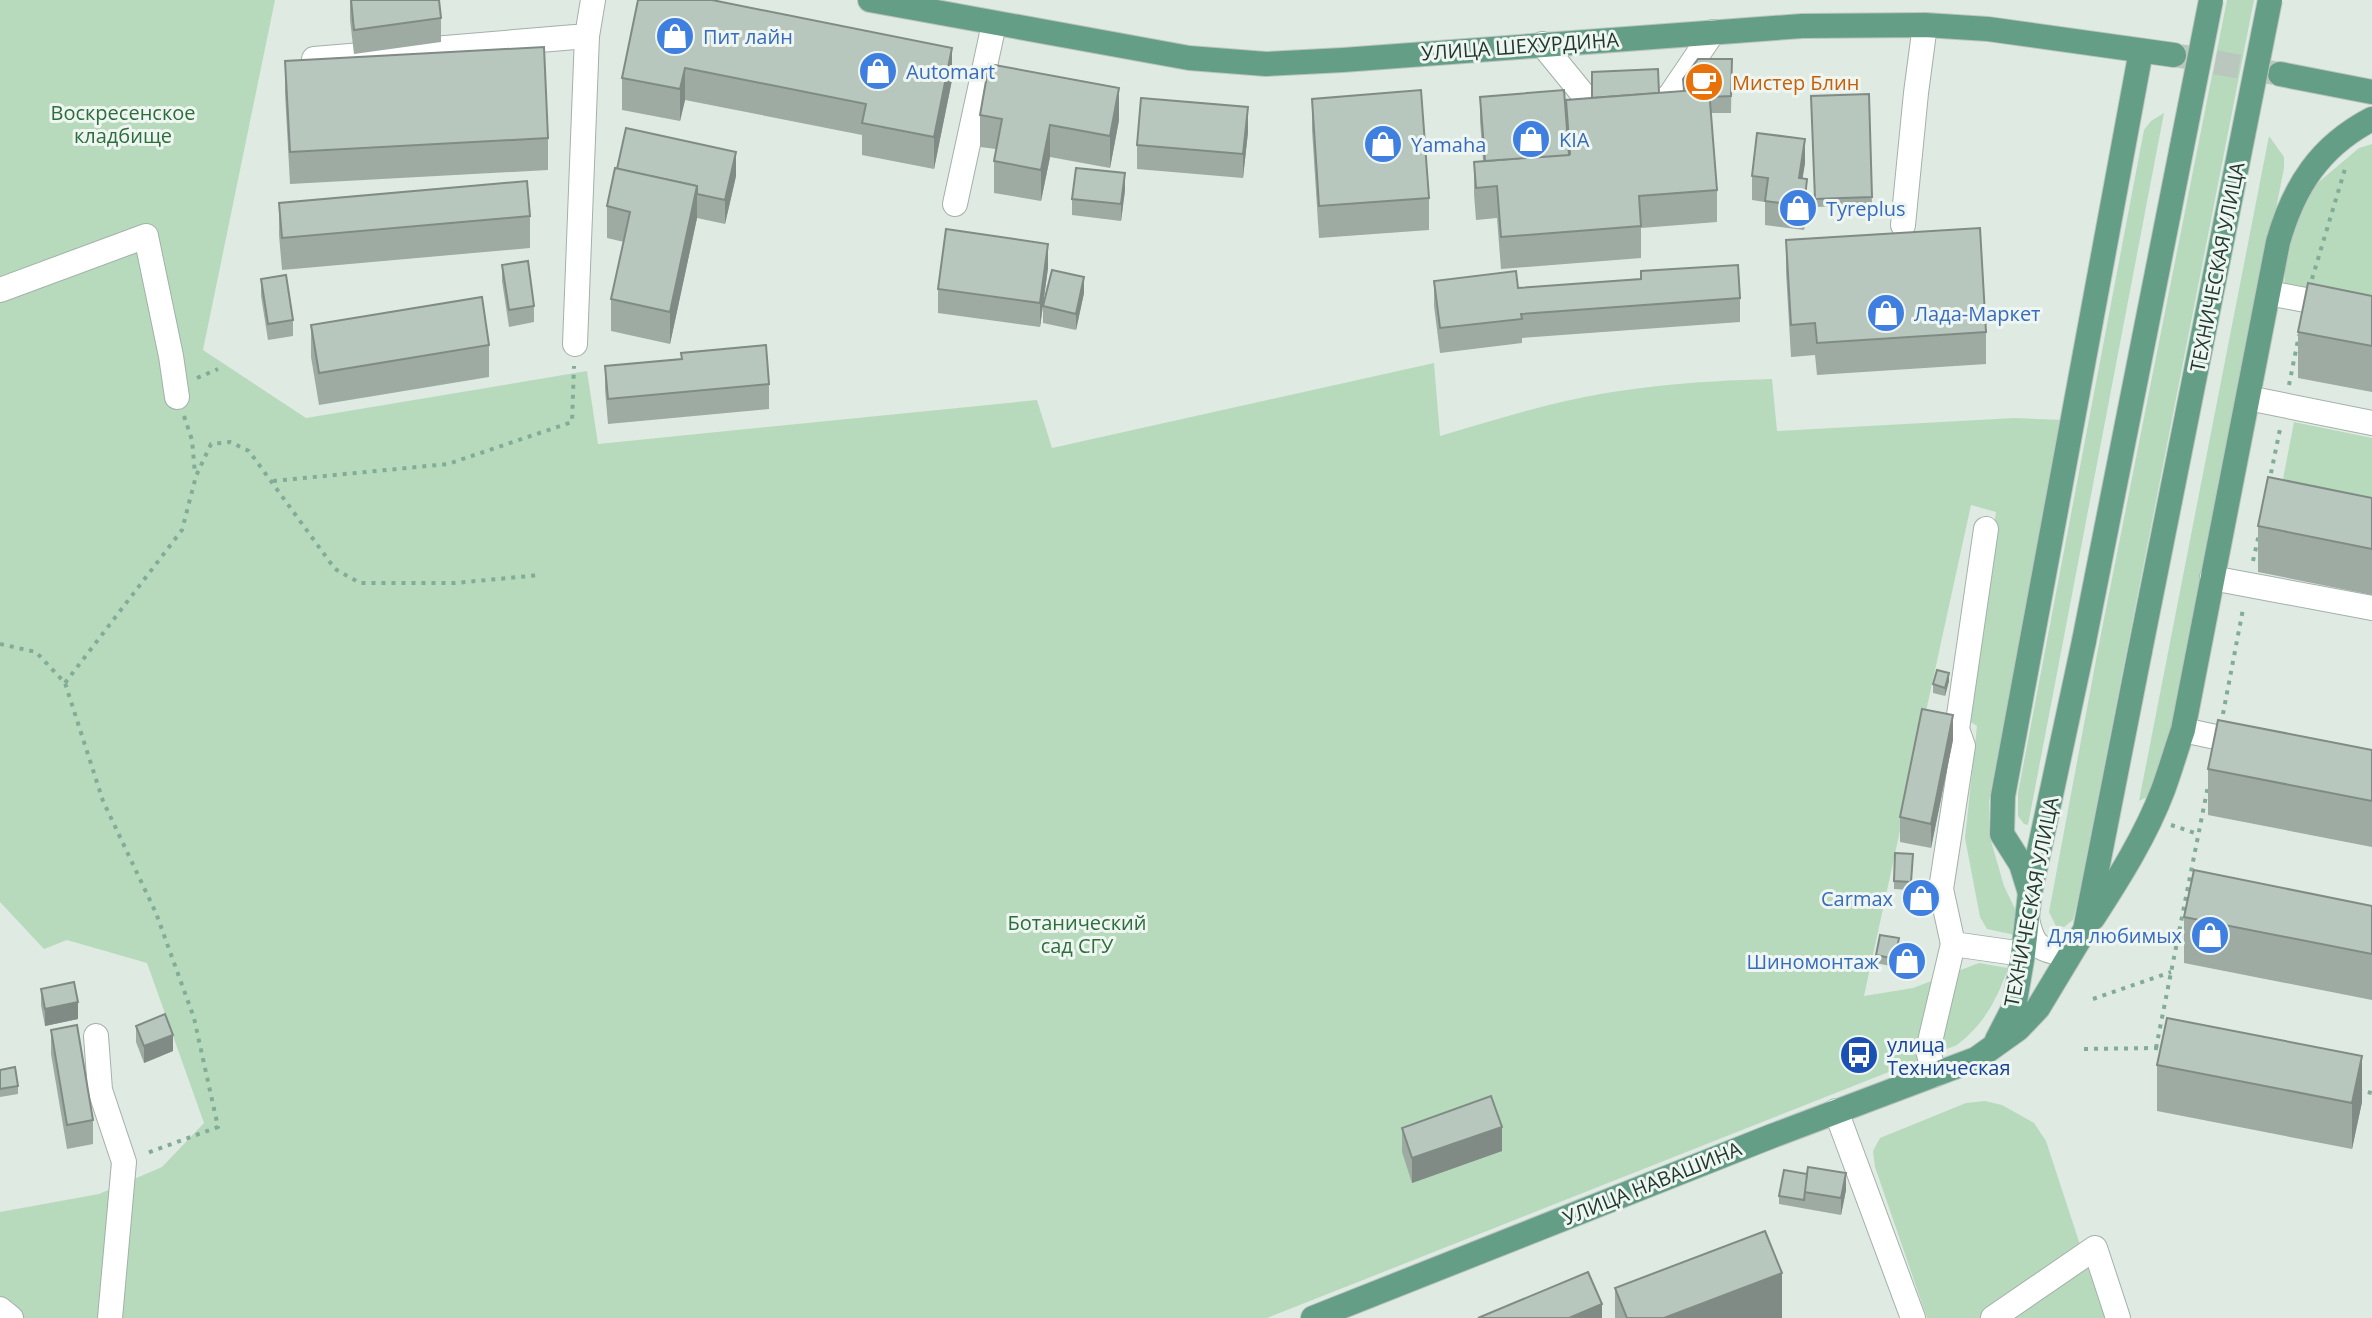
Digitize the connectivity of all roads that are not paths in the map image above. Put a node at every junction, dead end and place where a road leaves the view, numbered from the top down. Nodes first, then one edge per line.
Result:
1 (593, 0) edge
2 (870, 0) edge
3 (2211, 0) edge
4 (2270, 0) edge
5 (994, 24) junction
6 (1925, 25) junction
7 (1713, 32) junction
8 (587, 36) junction
9 (1542, 44) junction
10 (2141, 51) junction
11 (2174, 55) tunnel mouth
12 (314, 59) edge
13 (2280, 74) tunnel mouth
14 (2372, 92) edge
15 (2372, 119) edge
16 (955, 204) dead end
17 (1903, 225) dead end
18 (0, 290) edge
19 (2269, 293) junction
20 (2372, 313) edge
21 (575, 344) road end
22 (177, 397) dead end
23 (2248, 398) junction
24 (2372, 423) edge
25 (1986, 529) dead end
26 (2212, 578) junction
27 (2372, 608) edge
28 (2183, 730) junction
29 (2264, 747) edge
30 (2030, 893) junction
31 (2027, 919) junction
32 (2082, 934) junction
33 (1953, 944) junction
34 (2023, 954) junction
35 (96, 1036) dead end
36 (1991, 1050) junction
37 (1934, 1075) junction
38 (1836, 1111) junction
39 (0, 1309) edge
40 (11, 1318) edge
41 (110, 1318) edge
42 (1313, 1318) edge
43 (1913, 1318) edge
44 (1993, 1318) edge
45 (2118, 1318) edge

1 - 8 street
2 - 5 main road, УЛИЦА ШЕХУРДИНА
3 - 30 main road, ТЕХНИЧЕСКАЯ УЛИЦА, bridge
4 - 32 main road, ТЕХНИЧЕСКАЯ УЛИЦА, bridge
5 - 9 main road, УЛИЦА ШЕХУРДИНА
5 - 16 street
6 - 7 main road, УЛИЦА ШЕХУРДИНА
6 - 10 main road, УЛИЦА ШЕХУРДИНА
6 - 17 street
7 - 9 main road, УЛИЦА ШЕХУРДИНА
7 - 9 street
8 - 12 street
8 - 21 street
10 - 11 main road, УЛИЦА ШЕХУРДИНА
10 - 30 main road
13 - 14 main road
15 - 19 main road
18 - 22 street
19 - 20 street
19 - 23 main road
23 - 24 street
23 - 26 main road
25 - 33 street
26 - 27 street
26 - 28 main road
28 - 29 street
28 - 32 main road
30 - 31 main road, ТЕХНИЧЕСКАЯ УЛИЦА
31 - 32 street
31 - 34 main road, ТЕХНИЧЕСКАЯ УЛИЦА
32 - 36 main road, ТЕХНИЧЕСКАЯ УЛИЦА
33 - 34 street
33 - 37 street
34 - 36 main road, ТЕХНИЧЕСКАЯ УЛИЦА
35 - 41 street
36 - 37 main road, УЛИЦА НАВАШИНА
37 - 38 main road, УЛИЦА НАВАШИНА
38 - 42 main road, УЛИЦА НАВАШИНА
38 - 43 street
39 - 40 street
44 - 45 street

